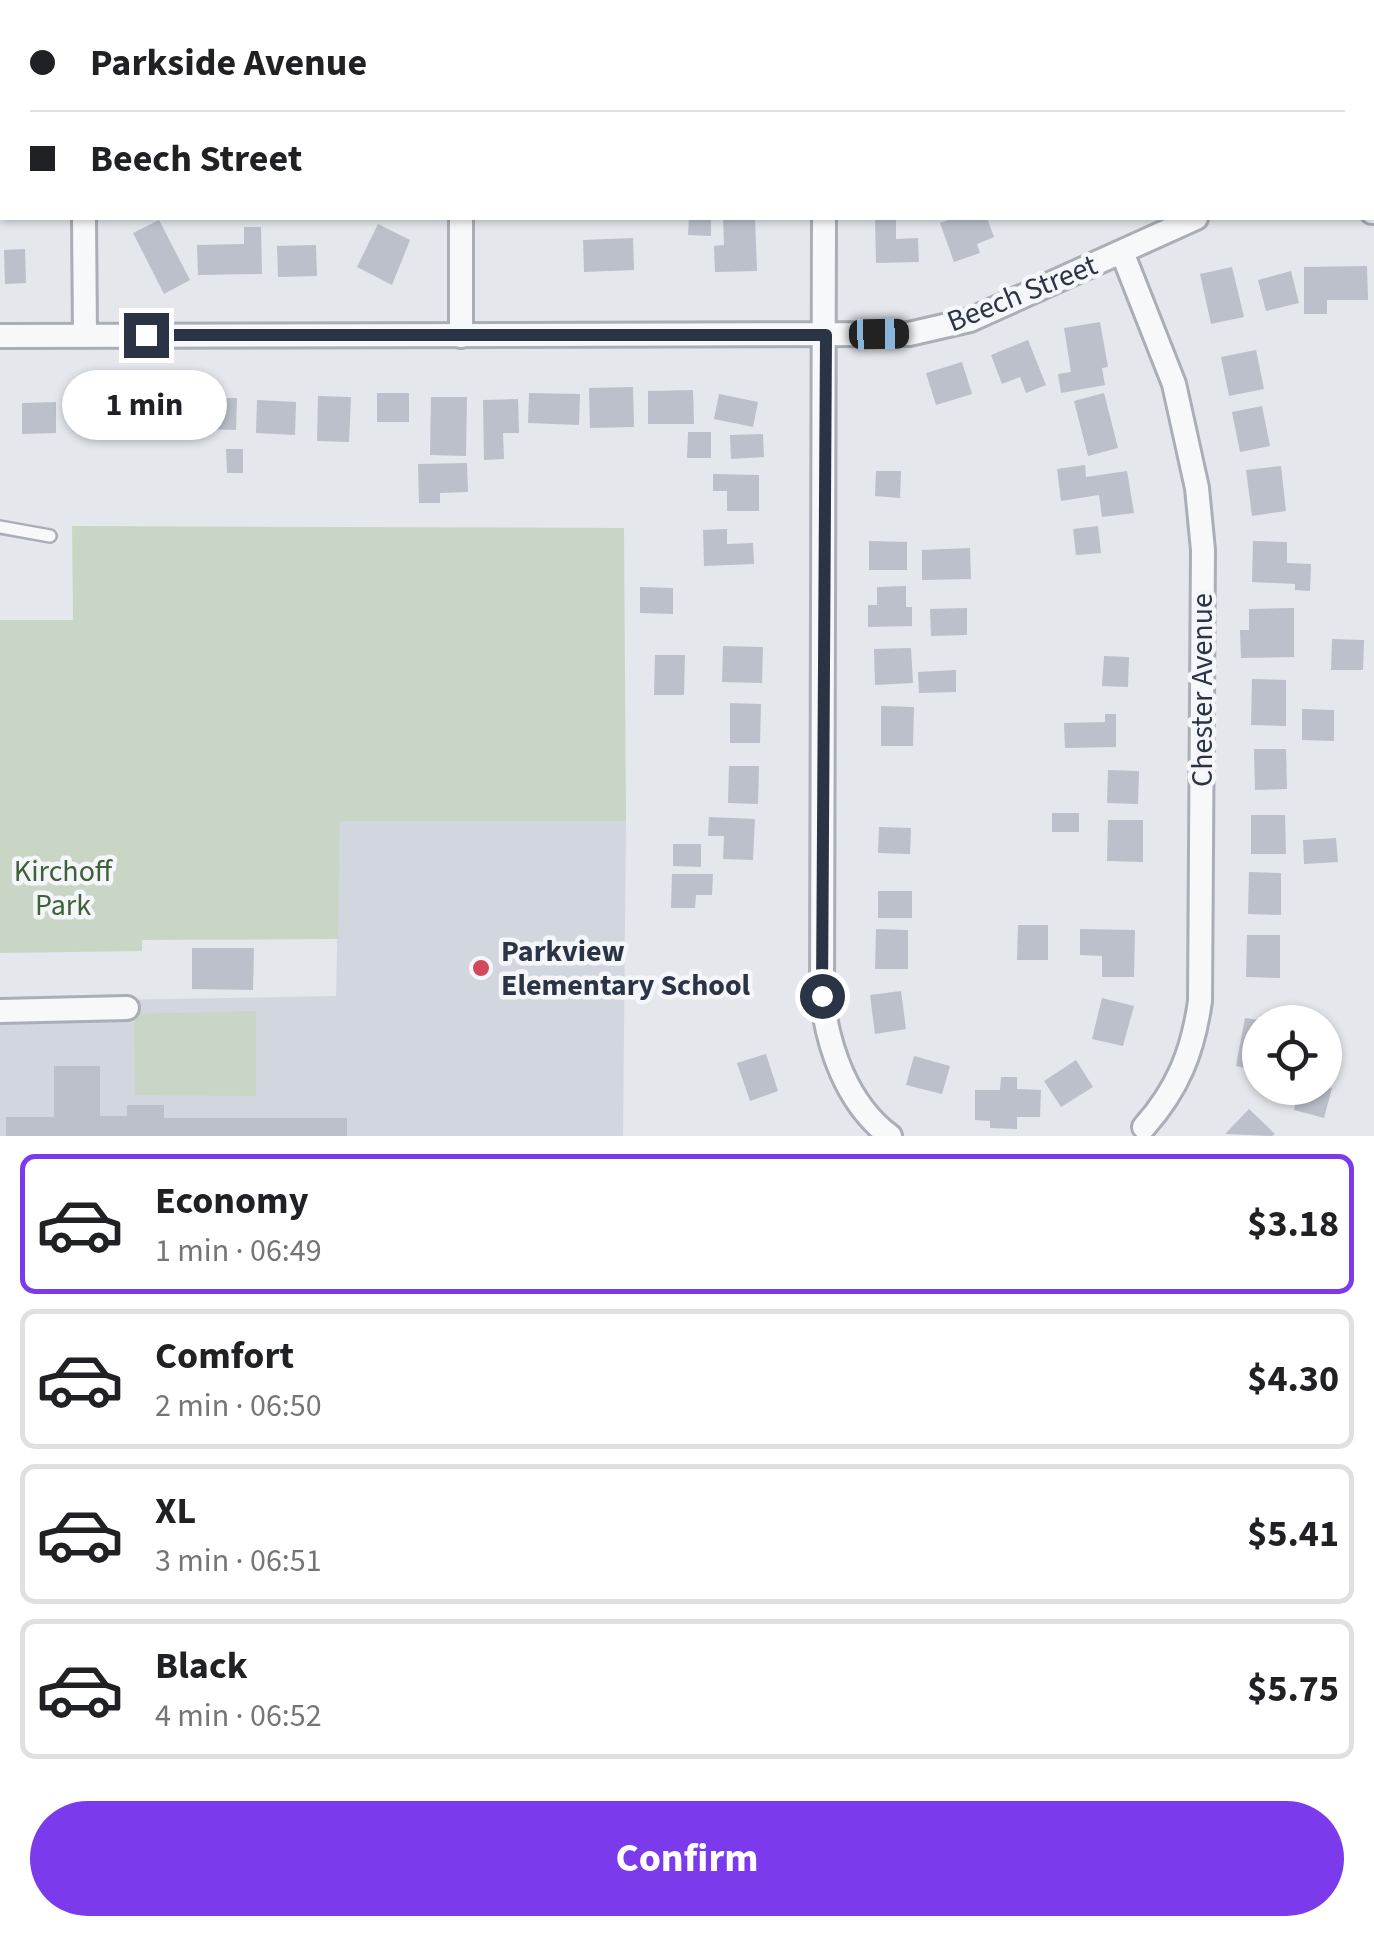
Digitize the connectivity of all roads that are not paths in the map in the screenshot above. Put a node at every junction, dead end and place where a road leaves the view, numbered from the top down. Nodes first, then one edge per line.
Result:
1 (84, 220) edge
2 (461, 220) edge
3 (824, 220) edge
4 (1189, 220) edge
5 (1122, 252) junction
6 (85, 335) junction
7 (826, 335) junction
8 (0, 336) edge
9 (461, 336) junction
10 (0, 527) edge
11 (50, 536) dead end
12 (127, 1008) dead end
13 (0, 1011) edge
14 (876, 1132) edge
15 (1143, 1133) edge

1 - 6 street
2 - 9 street
3 - 7 street
4 - 5 street, Beech Street
5 - 7 street, Beech Street
5 - 15 street, Chester Avenue
6 - 8 street, Beech Street
6 - 9 street, Beech Street
7 - 9 street, Beech Street
7 - 14 street
10 - 11 lane
12 - 13 street

